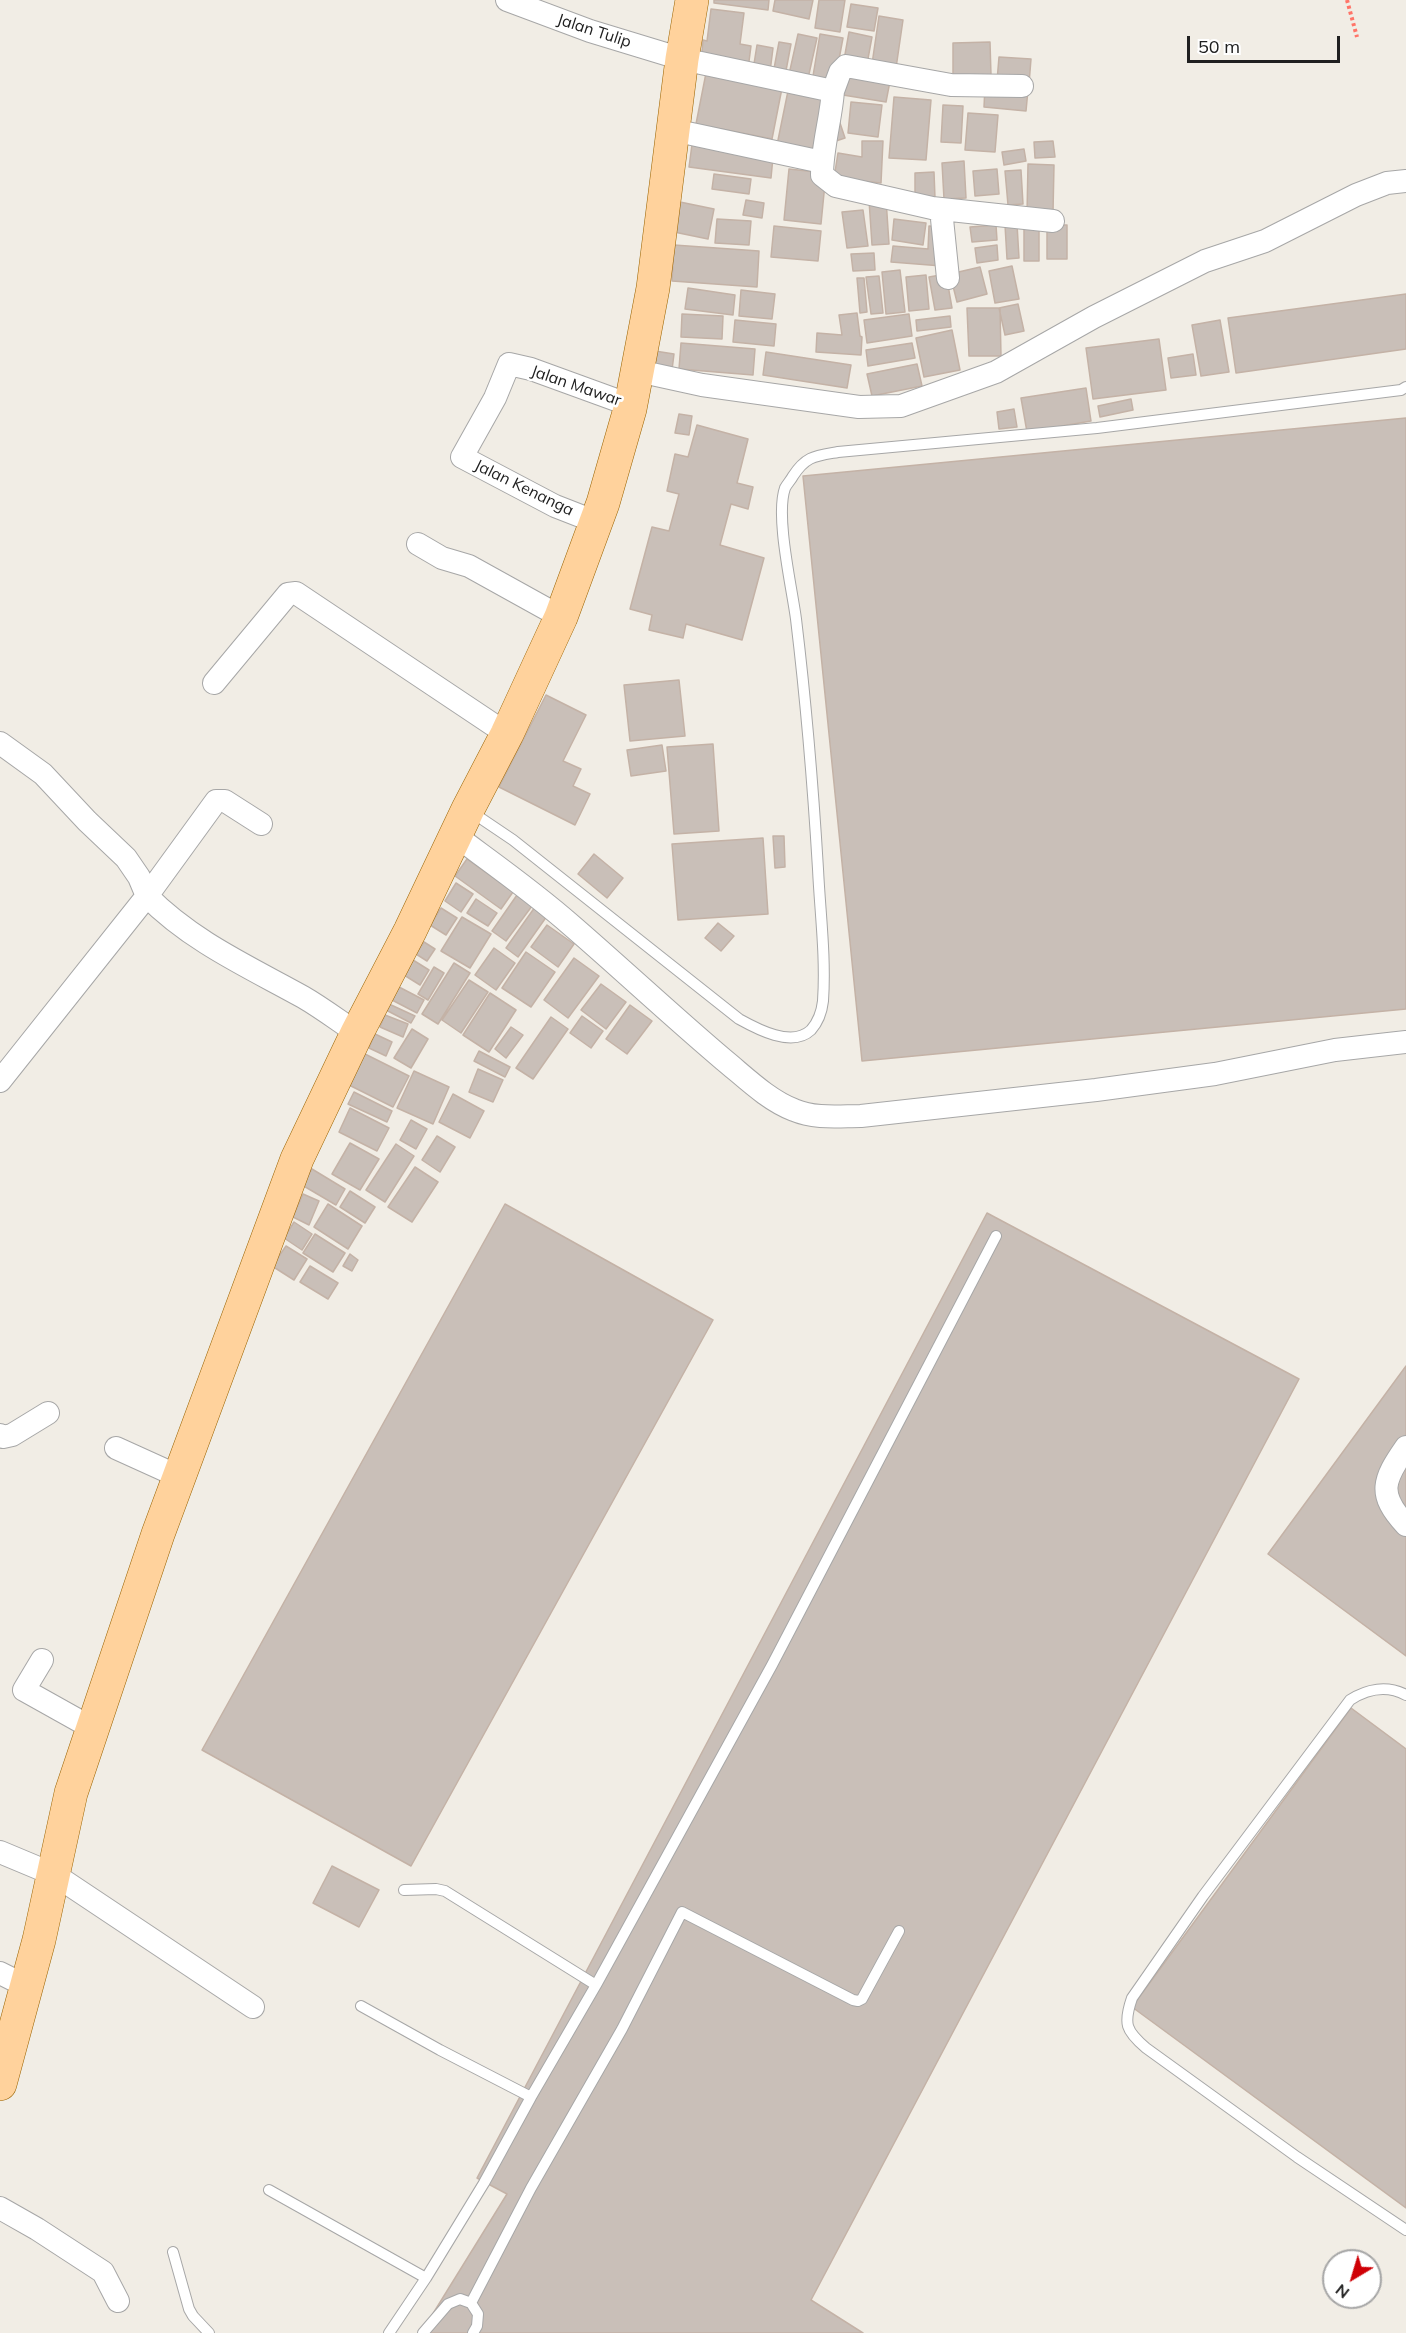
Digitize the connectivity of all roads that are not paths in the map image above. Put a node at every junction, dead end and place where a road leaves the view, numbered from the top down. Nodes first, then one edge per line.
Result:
1 (507, 0) edge
2 (692, 0) edge
3 (681, 59) junction
4 (1022, 86) dead end
5 (833, 91) junction
6 (673, 130) junction
7 (822, 162) junction
8 (1406, 181) edge
9 (941, 208) junction
10 (1053, 221) dead end
11 (948, 278) dead end
12 (638, 371) junction
13 (500, 386) joint
14 (1406, 387) edge
15 (630, 405) junction
16 (596, 522) junction
17 (418, 544) dead end
18 (561, 617) junction
19 (214, 683) dead end
20 (507, 734) junction
21 (0, 743) edge
22 (462, 823) junction
23 (261, 824) dead end
24 (147, 896) junction
25 (357, 1033) junction
26 (1406, 1042) edge
27 (0, 1081) edge
28 (996, 1236) dead end
29 (48, 1413) dead end
30 (0, 1435) edge
31 (1406, 1447) edge
32 (116, 1448) dead end
33 (180, 1477) junction
34 (1406, 1525) edge
35 (42, 1659) dead end
36 (1406, 1695) edge
37 (92, 1728) junction
38 (0, 1852) edge
39 (54, 1875) junction
40 (404, 1890) dead end
41 (899, 1931) dead end
42 (13, 1980) edge
43 (596, 1985) junction
44 (361, 2006) dead end
45 (253, 2007) dead end
46 (7, 2028) edge
47 (0, 2084) edge
48 (531, 2097) junction
49 (269, 2190) dead end
50 (0, 2208) edge
51 (1406, 2230) edge
52 (173, 2252) dead end
53 (426, 2278) junction
54 (118, 2301) dead end
55 (471, 2303) junction
56 (209, 2333) edge
57 (389, 2333) edge
58 (423, 2333) edge
59 (473, 2333) edge

1 - 3 street, Jalan Tulip
2 - 3 main road
3 - 5 street, Jalan Tulip
3 - 6 main road
4 - 5 street
5 - 7 street
6 - 7 street
6 - 12 main road
7 - 9 street
8 - 12 street
9 - 10 street
9 - 11 street
12 - 15 main road
13 - 15 street, Jalan Mawar
13 - 16 street, Jalan Kenanga
14 - 22 lane
15 - 16 main road
16 - 18 main road
17 - 18 street
18 - 20 main road
19 - 20 street
20 - 22 main road
21 - 24 street
22 - 25 main road
22 - 26 street
23 - 24 street
24 - 25 street
24 - 27 street
25 - 33 main road
28 - 43 lane
29 - 30 street
31 - 34 street
32 - 33 street
33 - 37 main road
35 - 37 street
36 - 51 lane
37 - 39 main road
38 - 39 street
39 - 42 main road
39 - 45 street
40 - 43 lane
41 - 55 lane
42 - 46 main road
43 - 48 lane
44 - 48 lane
46 - 47 main road
48 - 53 lane
49 - 53 lane
50 - 54 street
52 - 56 lane
53 - 57 lane
55 - 58 lane
55 - 59 lane

